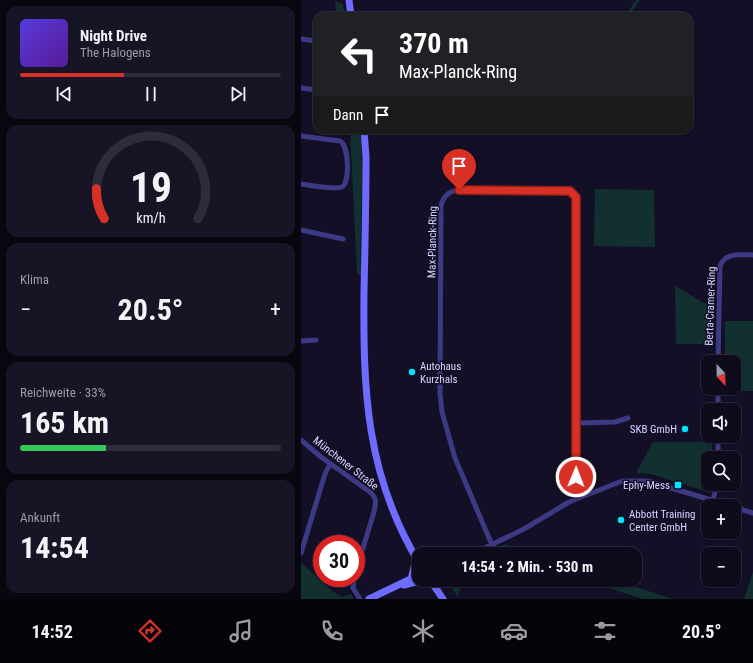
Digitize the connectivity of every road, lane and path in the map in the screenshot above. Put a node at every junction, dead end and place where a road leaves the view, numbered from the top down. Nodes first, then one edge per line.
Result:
1 (349, 0) edge
2 (350, 12) edge
3 (301, 39) edge
4 (313, 40) edge
5 (301, 88) edge
6 (313, 90) edge
7 (365, 134) edge
8 (301, 136) edge
9 (301, 184) edge
10 (301, 230) edge
11 (343, 239) dead end
12 (753, 255) edge
13 (316, 340) dead end
14 (301, 341) edge
15 (718, 355) edge
16 (628, 418) dead end
17 (577, 423) junction
18 (301, 440) edge
19 (330, 464) junction
20 (576, 499) junction
21 (710, 499) edge
22 (741, 509) edge
23 (753, 513) edge
24 (492, 545) junction
25 (365, 547) edge
26 (488, 547) edge
27 (412, 550) edge
28 (301, 552) edge
29 (411, 579) edge
30 (412, 583) edge
31 (353, 587) edge
32 (396, 587) junction
33 (434, 587) edge
34 (441, 596) edge
35 (360, 599) edge
36 (369, 599) edge

1 - 2 main road
3 - 4 street
5 - 6 street
7 - 27 main road
8 - 9 street
10 - 11 street
12 - 15 street, Berta-Cramer-Ring
13 - 14 street
16 - 17 street
17 - 20 street, Max-Planck-Ring
17 - 24 street, Max-Planck-Ring
18 - 19 street, Münchener Straße
19 - 25 street, Münchener Straße
19 - 28 street
20 - 21 street
20 - 24 street
22 - 23 street
24 - 26 street
29 - 32 main road
30 - 32 main road
31 - 35 street
32 - 36 main road
33 - 34 main road

